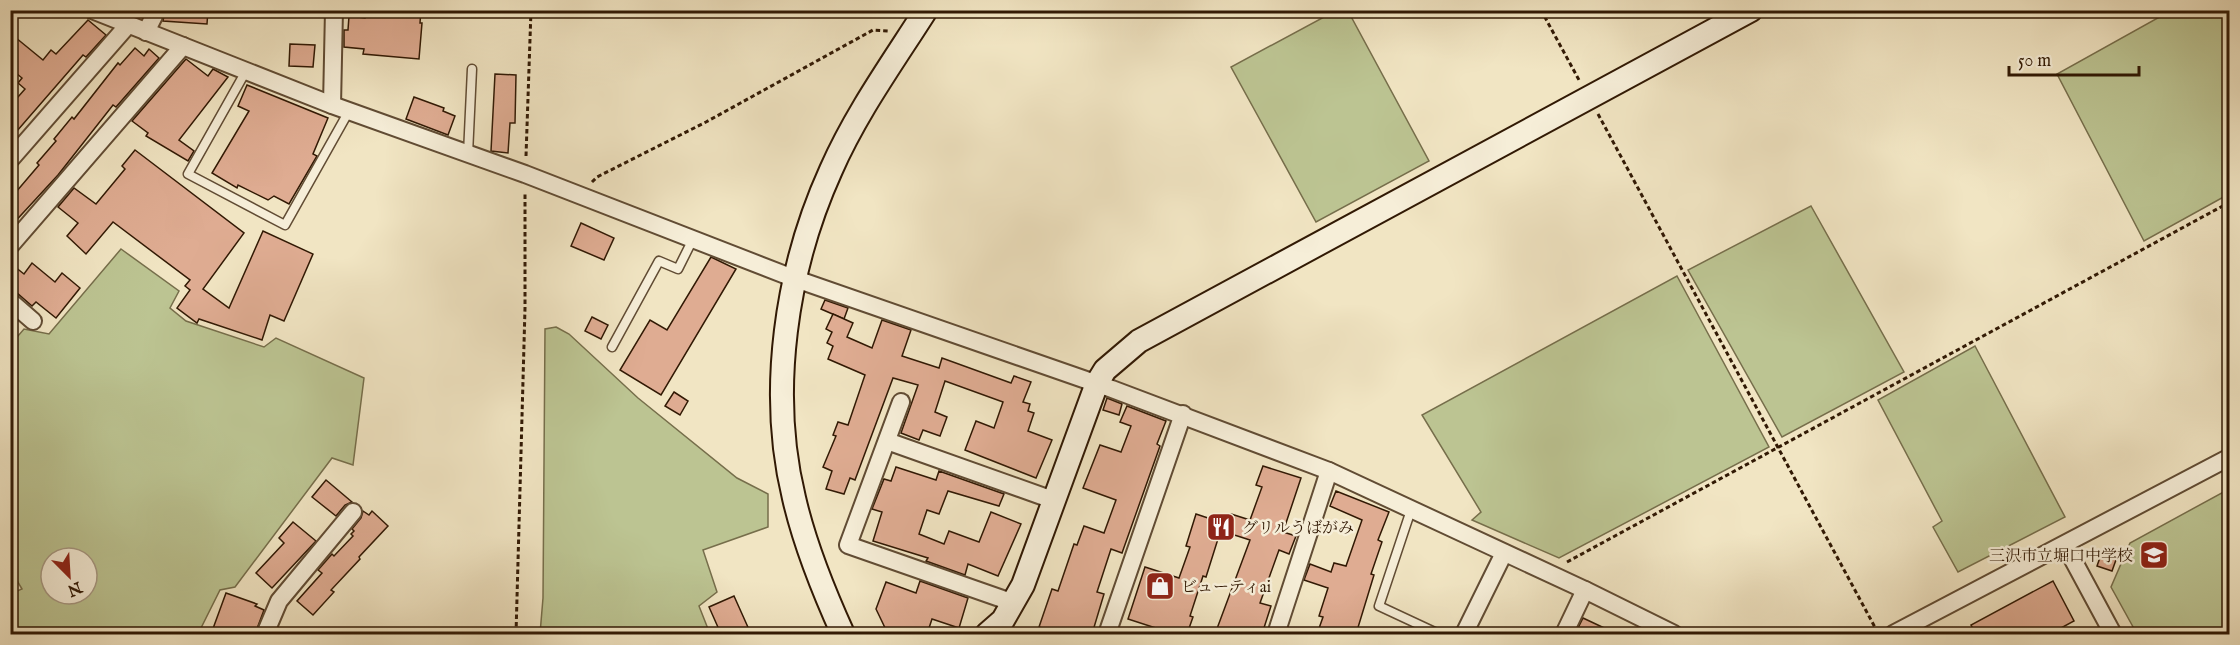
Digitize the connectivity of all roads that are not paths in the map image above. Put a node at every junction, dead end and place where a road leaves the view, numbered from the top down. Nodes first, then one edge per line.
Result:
1 (93, 10) edge
2 (154, 10) edge
3 (334, 10) edge
4 (926, 10) edge
5 (1751, 10) edge
6 (128, 24) junction
7 (146, 32) junction
8 (183, 46) junction
9 (472, 69) dead end
10 (246, 71) junction
11 (332, 105) junction
12 (349, 111) junction
13 (468, 154) junction
14 (10, 160) edge
15 (693, 238) junction
16 (10, 246) edge
17 (793, 278) junction
18 (10, 301) edge
19 (33, 321) dead end
20 (612, 347) dead end
21 (1097, 383) junction
22 (901, 402) dead end
23 (1182, 414) junction
24 (887, 441) junction
25 (2229, 457) edge
26 (1329, 471) junction
27 (1053, 500) junction
28 (1411, 510) junction
29 (353, 512) dead end
30 (2065, 545) junction
31 (1504, 554) junction
32 (1585, 590) junction
33 (1014, 603) junction
34 (2107, 632) edge
35 (265, 634) edge
36 (843, 634) edge
37 (987, 634) edge
38 (1107, 634) edge
39 (1276, 634) edge
40 (1439, 634) edge
41 (1464, 634) edge
42 (1564, 634) edge
43 (1674, 634) edge
44 (1893, 634) edge

1 - 6 street
2 - 7 street
3 - 11 street
4 - 17 street
5 - 21 street
6 - 7 street
6 - 14 street
7 - 8 street
8 - 10 street
8 - 16 street
9 - 13 lane
10 - 11 street
10 - 12 lane
11 - 12 street
12 - 13 street
13 - 15 street
15 - 17 street
15 - 20 lane
17 - 21 street
17 - 36 street
18 - 19 street
21 - 23 street
21 - 27 street
22 - 24 street
23 - 26 street
23 - 38 street
24 - 27 street
24 - 33 street
25 - 30 street
26 - 28 street
26 - 39 street
27 - 33 street
28 - 31 street
28 - 40 lane
29 - 35 street
30 - 34 street
30 - 44 street
31 - 32 street
31 - 41 street
32 - 42 street
32 - 43 street
33 - 37 street

